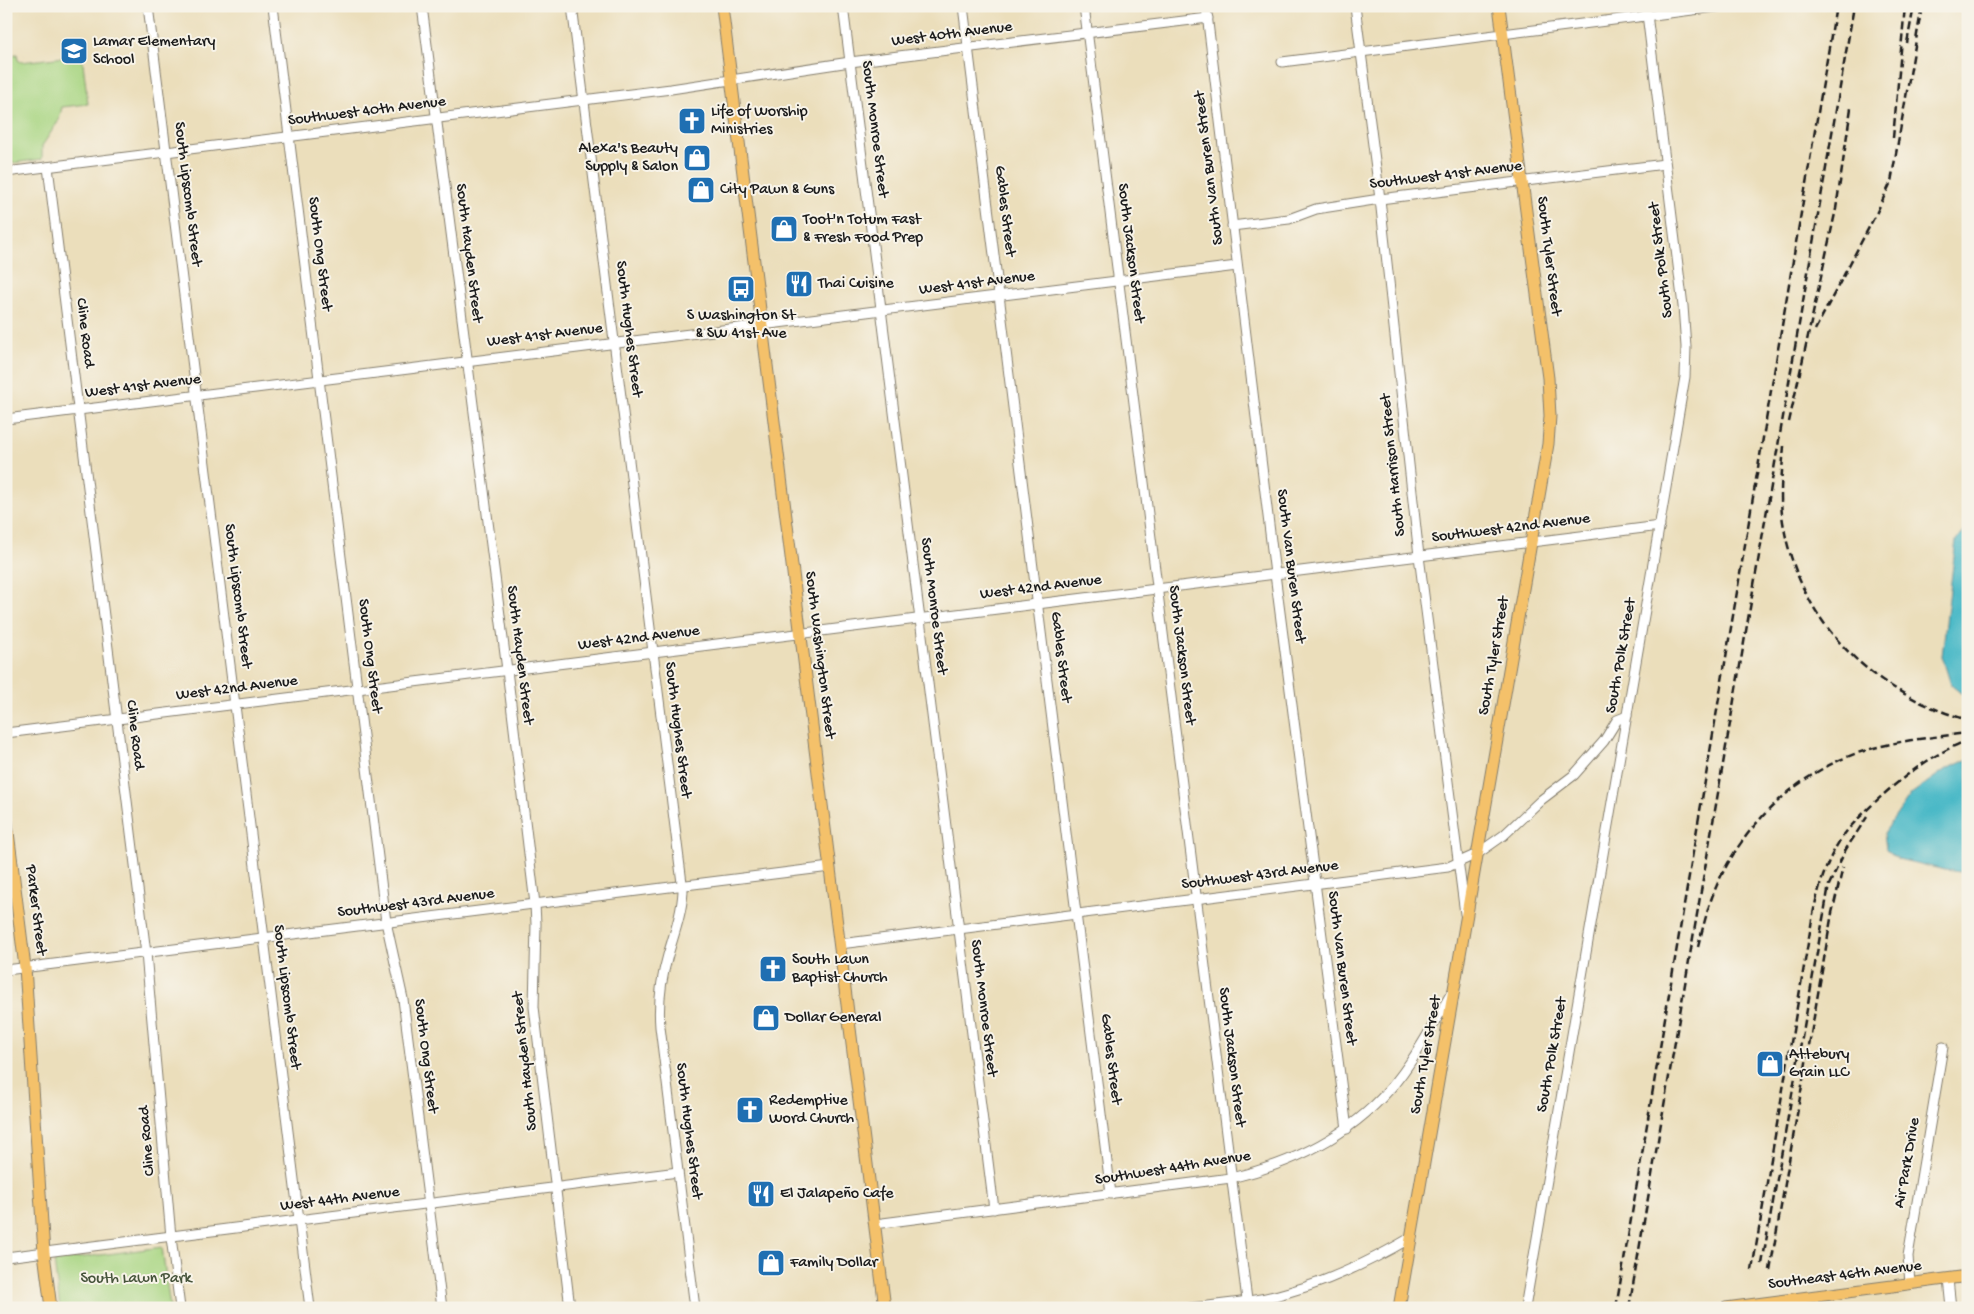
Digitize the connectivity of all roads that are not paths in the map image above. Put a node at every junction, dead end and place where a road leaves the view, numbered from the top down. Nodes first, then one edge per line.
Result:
1 (148, 6) edge
2 (273, 6) edge
3 (422, 6) edge
4 (572, 6) edge
5 (722, 6) edge
6 (843, 6) edge
7 (964, 6) edge
8 (1084, 6) edge
9 (1206, 6) edge
10 (1355, 6) edge
11 (1499, 6) edge
12 (1646, 6) edge
13 (1724, 6) edge
14 (1647, 16) junction
15 (1208, 18) junction
16 (1088, 33) junction
17 (1503, 35) junction
18 (968, 48) junction
19 (1361, 52) junction
20 (850, 62) junction
21 (1282, 62) dead end
22 (731, 80) junction
23 (584, 100) junction
24 (436, 119) junction
25 (290, 136) junction
26 (166, 152) junction
27 (1666, 164) junction
28 (48, 167) junction
29 (6, 172) edge
30 (1523, 182) junction
31 (1380, 199) junction
32 (1232, 226) junction
33 (1237, 266) junction
34 (1118, 282) junction
35 (999, 296) junction
36 (881, 311) junction
37 (762, 325) junction
38 (614, 343) junction
39 (466, 361) junction
40 (320, 380) junction
41 (197, 395) junction
42 (78, 410) junction
43 (6, 419) edge
44 (1660, 526) junction
45 (1532, 541) junction
46 (1419, 556) junction
47 (1276, 574) junction
48 (1157, 589) junction
49 (1039, 604) junction
50 (919, 619) junction
51 (800, 635) junction
52 (652, 652) junction
53 (507, 670) junction
54 (358, 689) junction
55 (235, 704) junction
56 (1627, 716) junction
57 (116, 719) junction
58 (6, 733) edge
59 (6, 816) edge
60 (1477, 854) junction
61 (1458, 863) junction
62 (830, 867) junction
63 (1316, 885) junction
64 (682, 886) junction
65 (1196, 899) junction
66 (534, 904) junction
67 (1077, 914) junction
68 (1466, 921) junction
69 (386, 922) junction
70 (958, 929) junction
71 (264, 938) junction
72 (840, 944) junction
73 (146, 953) junction
74 (26, 967) junction
75 (6, 970) edge
76 (1455, 987) junction
77 (1943, 1047) dead end
78 (1347, 1129) junction
79 (678, 1172) junction
80 (1231, 1178) junction
81 (556, 1187) junction
82 (1112, 1194) junction
83 (429, 1203) junction
84 (994, 1209) junction
85 (299, 1220) junction
86 (875, 1224) junction
87 (171, 1237) junction
88 (1412, 1237) junction
89 (44, 1253) junction
90 (6, 1257) edge
91 (1968, 1276) edge
92 (1948, 1279) junction
93 (1910, 1284) junction
94 (1247, 1304) edge
95 (51, 1308) edge
96 (180, 1308) edge
97 (310, 1308) edge
98 (442, 1308) edge
99 (570, 1308) edge
100 (695, 1308) edge
101 (885, 1308) edge
102 (1190, 1308) edge
103 (1400, 1308) edge
104 (1525, 1308) edge
105 (1726, 1308) edge
106 (1951, 1308) edge

1 - 26 street, South Lipscomb Street
2 - 25 street, South Ong Street
3 - 24 street, South Hayden Street
4 - 23 street, South Hughes Street
5 - 22 main road, South Washington Street
6 - 20 street, South Monroe Street
7 - 18 street, Gables Street
8 - 16 street, South Jackson Street
9 - 15 street, South Van Buren Street
10 - 19 street, South Harrison Street
11 - 17 main road, South Tyler Street
12 - 14 street, South Polk Street
13 - 14 street
14 - 17 street
14 - 27 street, South Polk Street
15 - 16 street, West 40th Avenue
15 - 32 street, South Van Buren Street
16 - 18 street, West 40th Avenue
16 - 34 street, South Jackson Street
17 - 19 street
17 - 30 main road, South Tyler Street
18 - 20 street, West 40th Avenue
18 - 35 street, Gables Street
19 - 21 street
19 - 31 street, South Harrison Street
20 - 22 street, West 40th Avenue
20 - 36 street, South Monroe Street
22 - 23 street, Southwest 40th Avenue
22 - 37 main road, South Washington Street
23 - 24 street, Southwest 40th Avenue
23 - 38 street, South Hughes Street
24 - 25 street, Southwest 40th Avenue
24 - 39 street, South Hayden Street
25 - 26 street, Southwest 40th Avenue
25 - 40 street, South Ong Street
26 - 28 street, Southwest 40th Avenue
26 - 41 street, South Lipscomb Street
27 - 30 street, Southwest 41st Avenue
27 - 44 street, South Polk Street
28 - 29 street, Southwest 40th Avenue
28 - 42 street, Cline Road
30 - 31 street, Southwest 41st Avenue
30 - 45 main road, South Tyler Street
31 - 32 street, Southwest 41st Avenue
31 - 46 street, South Harrison Street
32 - 33 street, South Van Buren Street
33 - 34 street, West 41st Avenue
33 - 47 street, South Van Buren Street
34 - 35 street, West 41st Avenue
34 - 48 street, South Jackson Street
35 - 36 street, West 41st Avenue
35 - 49 street, Gables Street
36 - 37 street, West 41st Avenue
36 - 50 street, South Monroe Street
37 - 38 street, West 41st Avenue
37 - 51 main road, South Washington Street
38 - 39 street, West 41st Avenue
38 - 52 street, South Hughes Street
39 - 40 street, West 41st Avenue
39 - 53 street, South Hayden Street
40 - 41 street, West 41st Avenue
40 - 54 street, South Ong Street
41 - 42 street, West 41st Avenue
41 - 55 street, South Lipscomb Street
42 - 43 street, West 41st Avenue
42 - 57 street, Cline Road
44 - 45 street, Southwest 42nd Avenue
44 - 56 street, South Polk Street
45 - 46 street, Southwest 42nd Avenue
45 - 60 main road, South Tyler Street
46 - 47 street, Southwest 42nd Avenue
46 - 61 street, South Harrison Street
47 - 48 street, West 42nd Avenue
47 - 63 street, South Van Buren Street
48 - 49 street, West 42nd Avenue
48 - 65 street, South Jackson Street
49 - 50 street, West 42nd Avenue
49 - 67 street, Gables Street
50 - 51 street, West 42nd Avenue
50 - 70 street, South Monroe Street
51 - 52 street, West 42nd Avenue
51 - 62 main road, South Washington Street
52 - 53 street, West 42nd Avenue
52 - 64 street, South Hughes Street
53 - 54 street, West 42nd Avenue
53 - 66 street, South Hayden Street
54 - 55 street, West 42nd Avenue
54 - 69 street, South Ong Street
55 - 57 street, West 42nd Avenue
55 - 71 street, South Lipscomb Street
56 - 60 street, Southwest 43rd Avenue
56 - 104 street, South Polk Street
57 - 58 street, West 42nd Avenue
57 - 73 street, Cline Road
59 - 74 main road, Parker Street
60 - 61 street, Southwest 43rd Avenue
60 - 68 main road, South Tyler Street
61 - 63 street, Southwest 43rd Avenue
61 - 68 street, South Harrison Street
62 - 64 street, Southwest 43rd Avenue
62 - 72 main road, South Washington Street
63 - 65 street, Southwest 43rd Avenue
63 - 78 street, South Van Buren Street
64 - 66 street, Southwest 43rd Avenue
64 - 79 street, South Hughes Street
65 - 67 street, Southwest 43rd Avenue
65 - 80 street, South Jackson Street
66 - 69 street, Southwest 43rd Avenue
66 - 81 street, South Hayden Street
67 - 70 street, Southwest 43rd Avenue
67 - 82 street, Gables Street
68 - 76 main road, South Tyler Street
69 - 71 street, Southwest 43rd Avenue
69 - 83 street, South Ong Street
70 - 72 street, Southwest 43rd Avenue
70 - 84 street, South Monroe Street
71 - 73 street, Southwest 43rd Avenue
71 - 85 street, South Lipscomb Street
72 - 86 main road, South Washington Street
73 - 74 street, Southwest 43rd Avenue
73 - 87 street, Cline Road
74 - 75 street, Southwest 43rd Avenue
74 - 89 main road, Parker Street
76 - 78 street, Southwest 44th Avenue
76 - 88 main road, South Tyler Street
77 - 93 street, Air Park Drive
78 - 80 street, Southwest 44th Avenue
79 - 81 street, West 44th Avenue
79 - 100 street, South Hughes Street
80 - 82 street, Southwest 44th Avenue
80 - 94 street, South Jackson Street
81 - 83 street, West 44th Avenue
81 - 99 street, South Hayden Street
82 - 84 street, Southwest 44th Avenue
83 - 85 street, West 44th Avenue
83 - 98 street, South Ong Street
84 - 86 street, Southwest 44th Avenue
85 - 87 street, West 44th Avenue
85 - 97 street, South Lipscomb Street
86 - 101 main road, South Washington Street
87 - 89 street, West 44th Avenue
87 - 96 street, Cline Road
88 - 94 street
88 - 103 main road, South Tyler Street
89 - 90 street, West 44th Avenue
89 - 95 main road, Parker Street
91 - 92 main road, Southeast 46th Avenue
92 - 93 main road, Southeast 46th Avenue
92 - 106 street
93 - 105 main road, Southeast 46th Avenue
94 - 102 street

